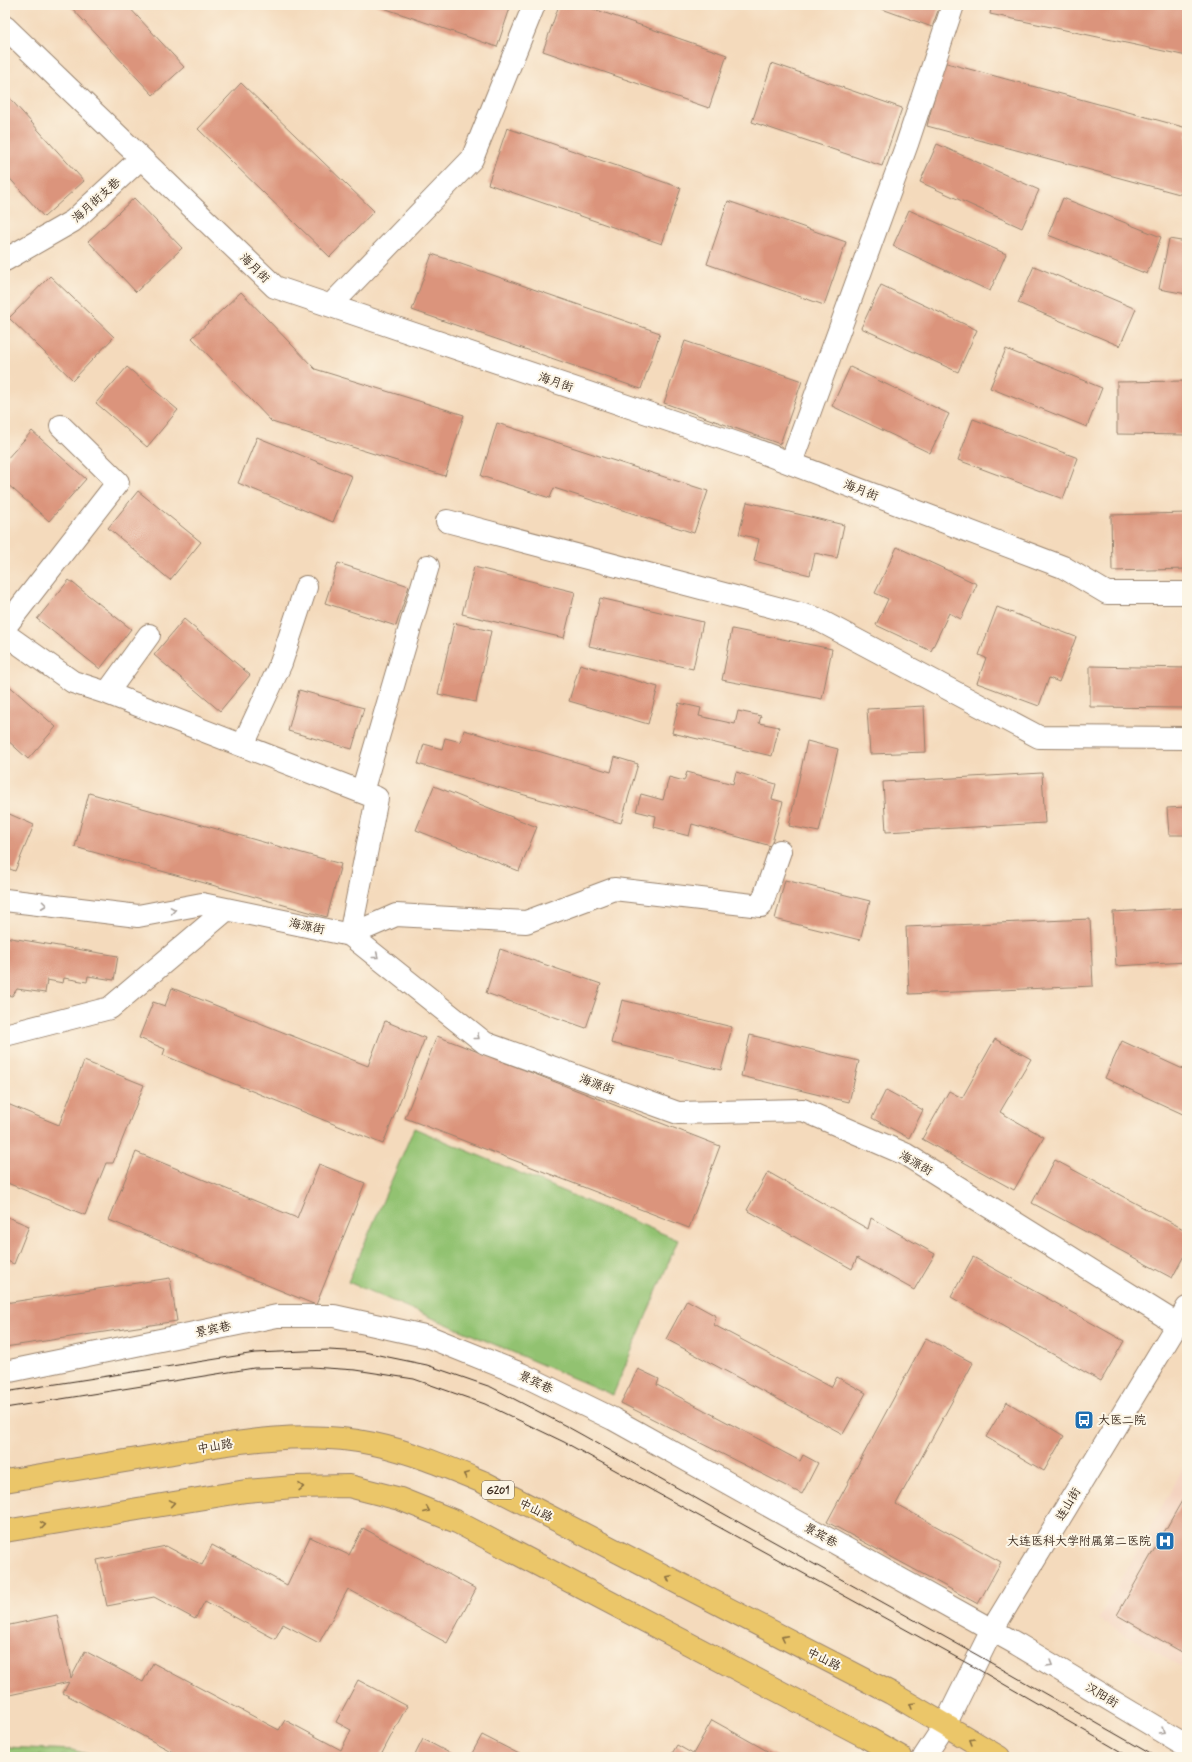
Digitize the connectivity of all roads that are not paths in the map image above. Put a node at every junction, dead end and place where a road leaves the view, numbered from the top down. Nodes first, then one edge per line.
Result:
1 (534, 5) edge
2 (953, 5) edge
3 (5, 27) edge
4 (141, 158) junction
5 (5, 260) edge
6 (330, 306) junction
7 (61, 426) dead end
8 (791, 463) junction
9 (447, 521) dead end
10 (428, 566) dead end
11 (306, 587) dead end
12 (1187, 593) edge
13 (5, 627) edge
14 (5, 634) edge
15 (149, 635) dead end
16 (107, 693) junction
17 (1187, 738) edge
18 (243, 746) junction
19 (362, 792) junction
20 (780, 851) dead end
21 (5, 900) edge
22 (226, 910) junction
23 (350, 935) junction
24 (5, 1035) edge
25 (1182, 1316) edge
26 (5, 1372) edge
27 (5, 1481) edge
28 (5, 1531) edge
29 (992, 1630) junction
30 (1017, 1644) joint
31 (945, 1725) junction
32 (1187, 1746) edge
33 (901, 1757) edge
34 (924, 1757) edge
35 (942, 1757) edge
36 (999, 1757) edge

1 - 6 street
2 - 8 street
3 - 4 street, 海月街
4 - 5 street, 海月街支巷
4 - 6 street, 海月街
6 - 8 street, 海月街
7 - 13 street
8 - 12 street, 海月街
9 - 17 street
10 - 19 street
11 - 18 street
14 - 16 street
15 - 16 street
16 - 18 street
18 - 19 street
19 - 23 street
20 - 23 street
21 -> 22 street, 海源街
22 - 23 street, 海源街
22 - 24 street
23 -> 25 street, 海源街
25 - 29 street, 连山街
26 - 29 street, 景宾巷
31 -> 27 highway, 中山路 / G201
28 -> 33 highway
29 - 30 street, 景宾巷
29 - 31 street, 连山街
30 -> 32 street, 汉阳街
31 - 34 street, 连山街
31 - 35 street, 连山街
36 -> 31 highway, 中山路 / G201

